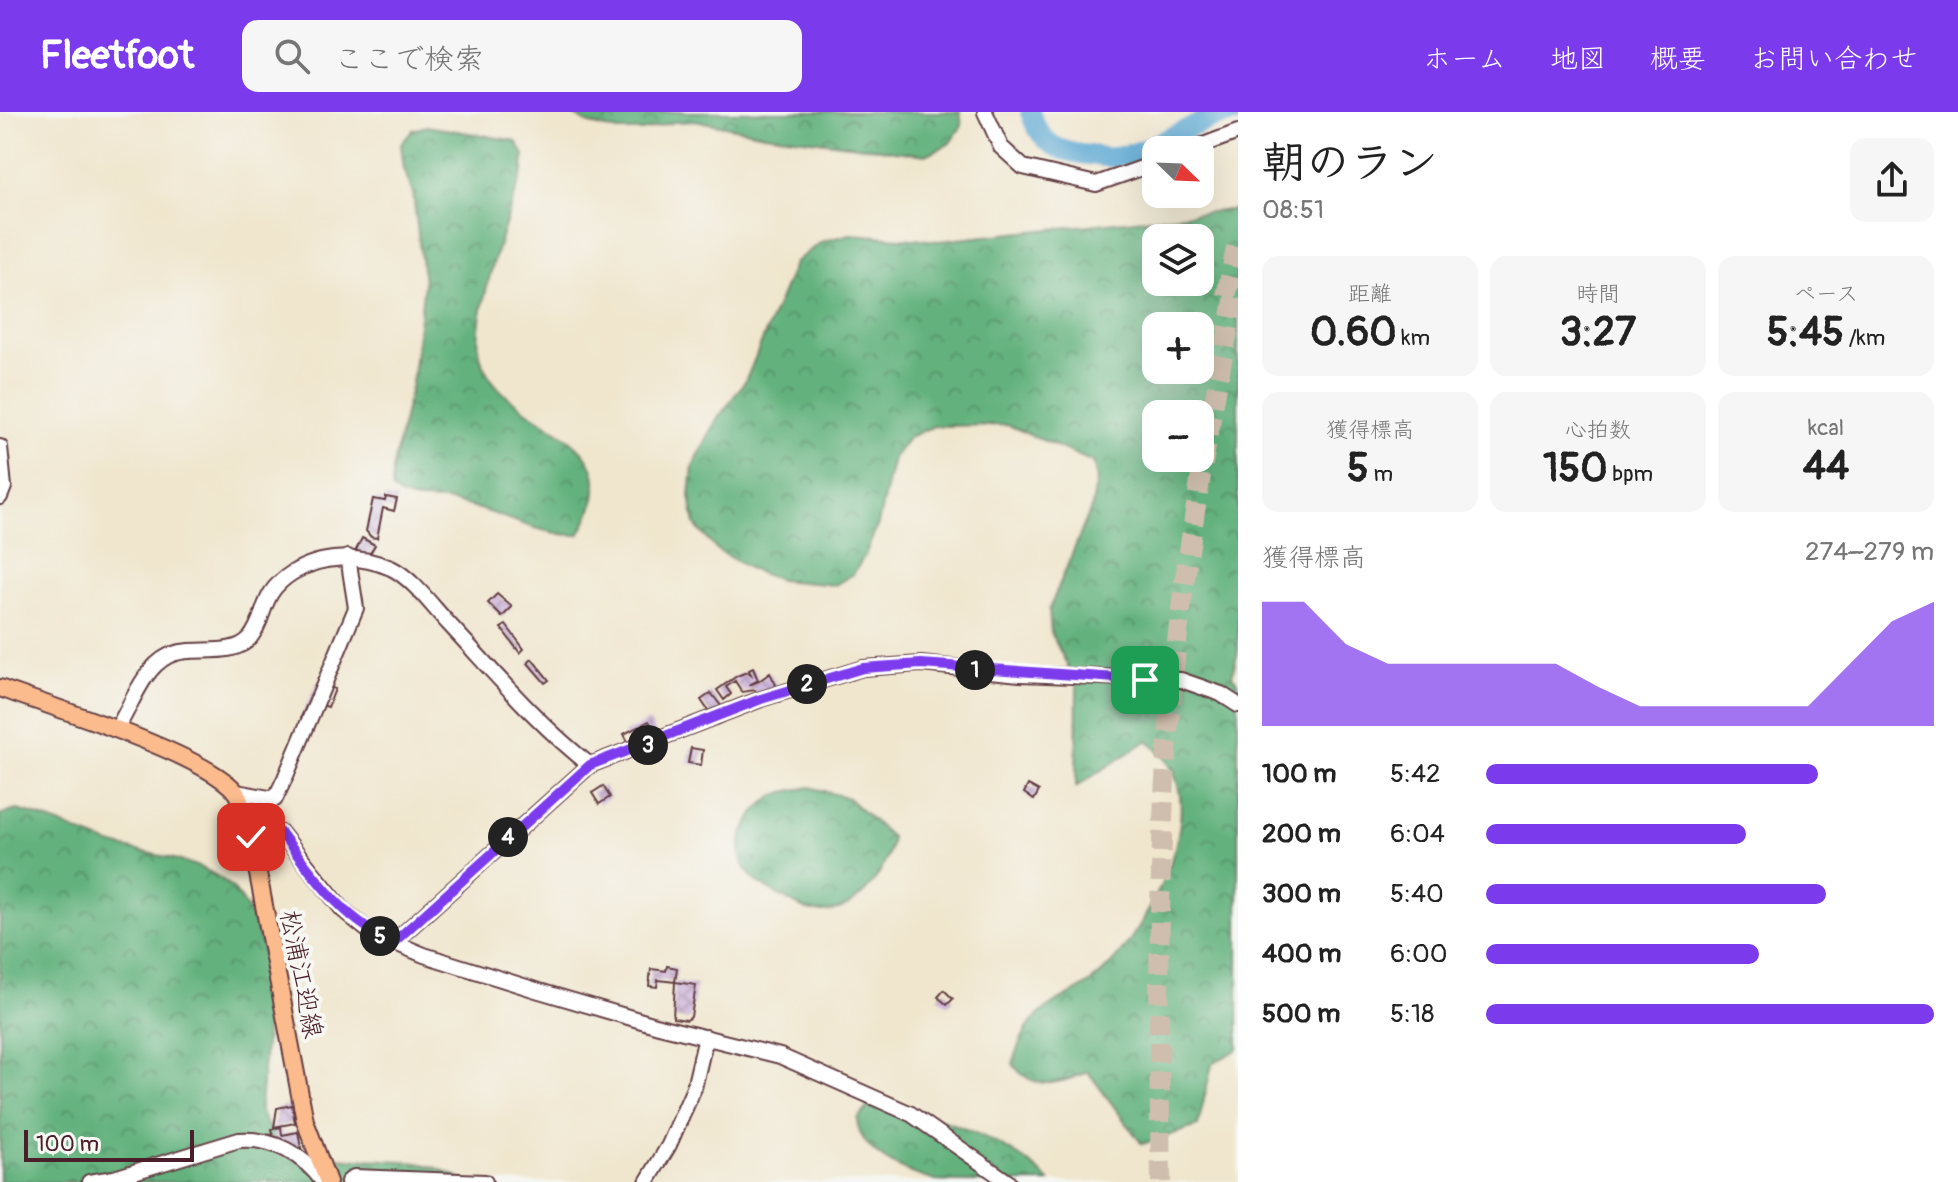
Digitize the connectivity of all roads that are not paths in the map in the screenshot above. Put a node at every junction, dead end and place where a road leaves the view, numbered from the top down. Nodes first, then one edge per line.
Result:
1 (985, 112) edge
2 (1238, 132) edge
3 (1214, 141) edge
4 (1142, 168) edge
5 (0, 447) edge
6 (0, 497) edge
7 (348, 557) junction
8 (0, 688) edge
9 (1238, 705) edge
10 (116, 730) junction
11 (590, 765) junction
12 (236, 792) junction
13 (251, 837) junction
14 (394, 942) junction
15 (706, 1037) junction
16 (89, 1182) edge
17 (326, 1182) edge
18 (348, 1182) edge
19 (485, 1182) edge
20 (647, 1182) edge
21 (1008, 1182) edge

1 - 4 street
2 - 3 street
5 - 6 street
7 - 10 street
7 - 11 street
7 - 12 street
8 - 10 main road
9 - 11 street
10 - 12 main road
11 - 14 street
12 - 13 main road, 松浦江迎線
13 - 14 street
13 - 17 main road, 松浦江迎線
14 - 15 street
15 - 20 street
15 - 21 street
16 - 17 street
18 - 19 street

